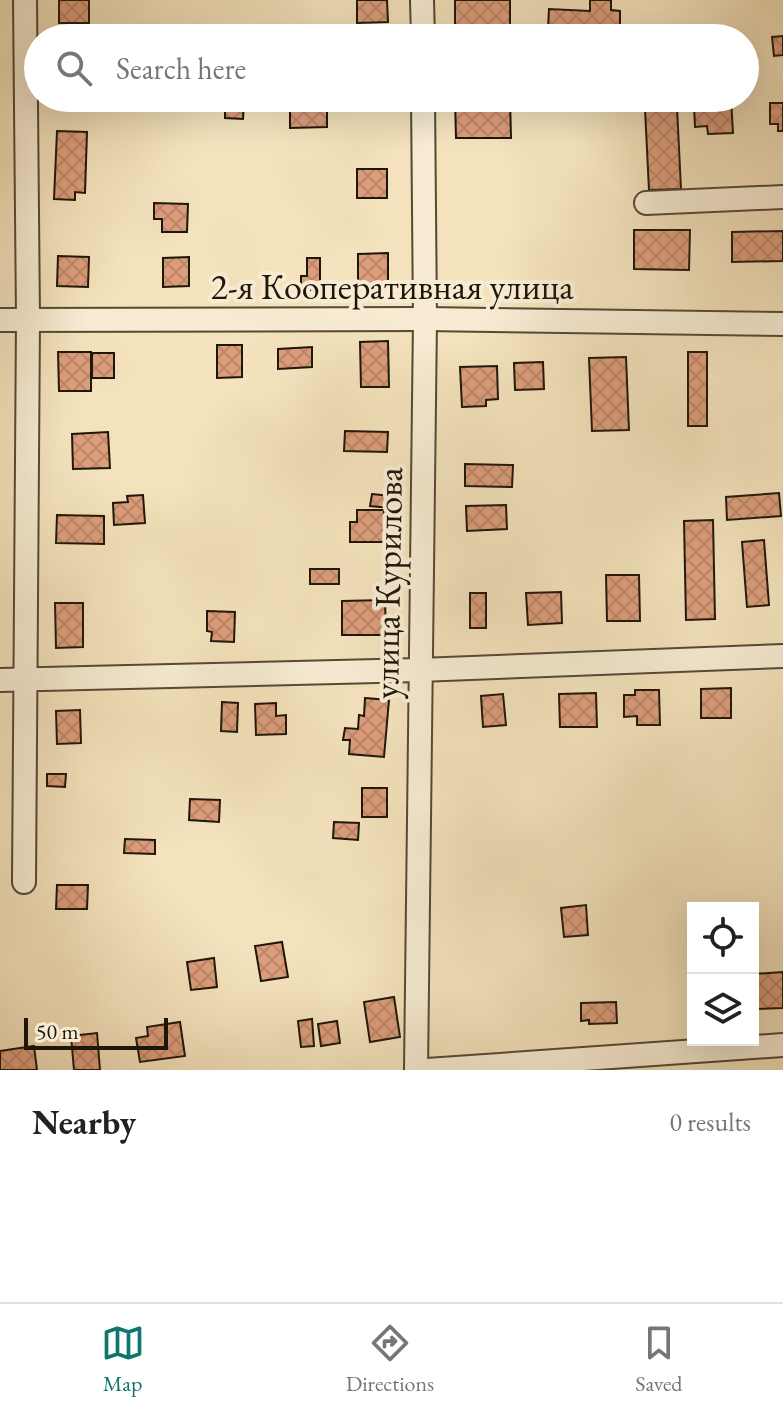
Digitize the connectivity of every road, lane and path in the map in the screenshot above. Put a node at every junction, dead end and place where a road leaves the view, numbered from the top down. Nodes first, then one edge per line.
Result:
1 (25, 0) edge
2 (422, 0) edge
3 (25, 24) edge
4 (423, 24) edge
5 (26, 112) edge
6 (423, 112) edge
7 (783, 197) edge
8 (646, 203) dead end
9 (28, 319) junction
10 (425, 319) junction
11 (0, 320) edge
12 (783, 324) edge
13 (783, 656) edge
14 (419, 670) junction
15 (24, 679) junction
16 (0, 680) edge
17 (24, 882) dead end
18 (783, 1045) edge
19 (416, 1070) edge
20 (427, 1070) edge

1 - 3 street
2 - 4 street
5 - 9 street
6 - 10 street, улица Курилова
7 - 8 street
9 - 10 street, 2-я Кооперативная улица
9 - 11 street, 2-я Кооперативная улица
9 - 15 street
10 - 12 street, 2-я Кооперативная улица
10 - 14 street, улица Курилова
13 - 14 street
14 - 15 street
14 - 19 street, улица Курилова
15 - 16 street
15 - 17 street
18 - 20 street

